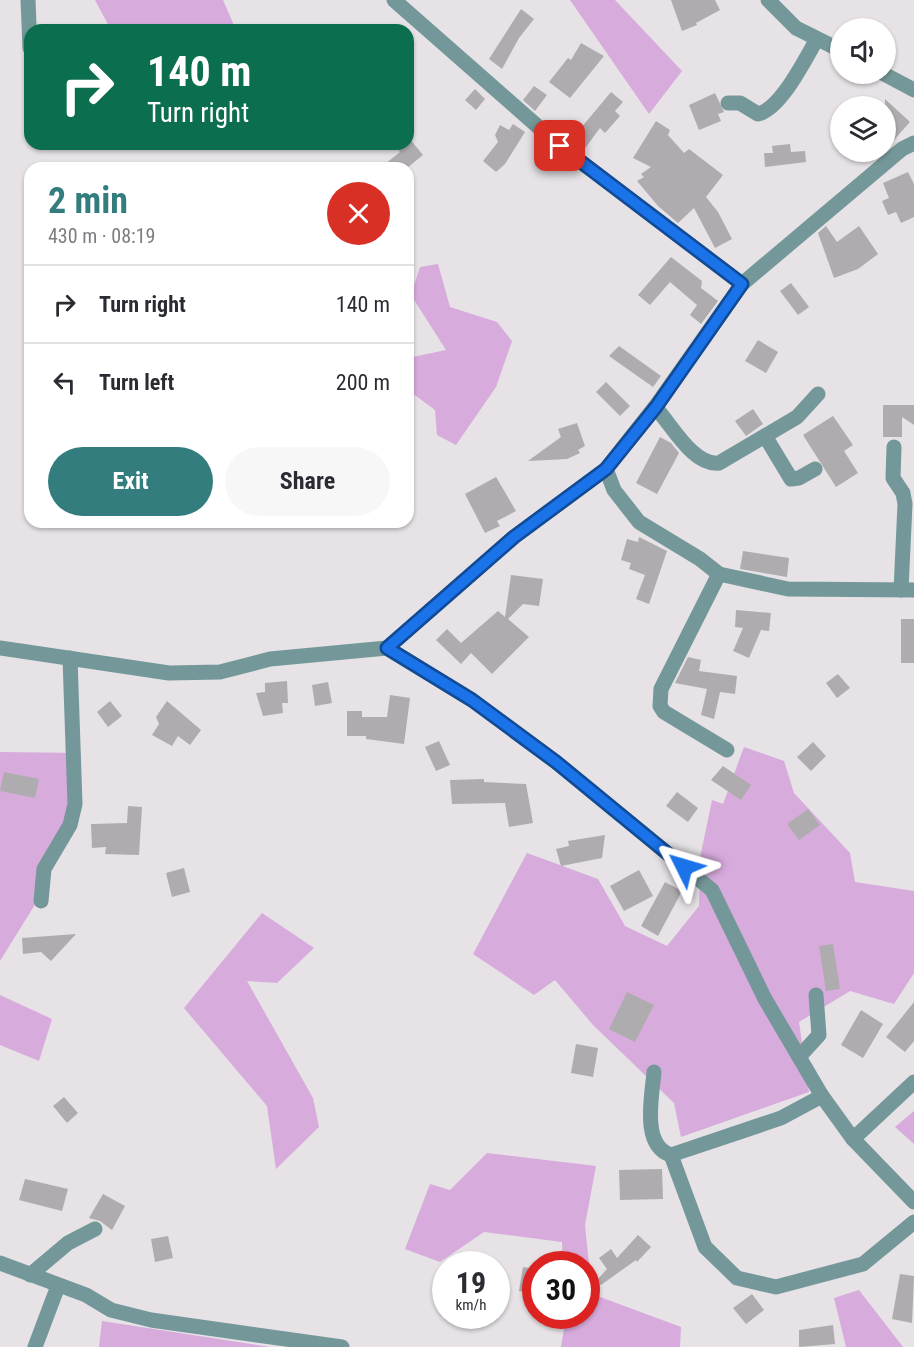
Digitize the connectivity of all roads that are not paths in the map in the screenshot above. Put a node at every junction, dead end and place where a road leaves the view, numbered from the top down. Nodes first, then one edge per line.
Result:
1 (28, 0) edge
2 (394, 0) edge
3 (768, 0) edge
4 (29, 24) edge
5 (817, 39) junction
6 (830, 45) edge
7 (896, 80) edge
8 (914, 90) edge
9 (728, 103) dead end
10 (914, 143) edge
11 (742, 284) junction
12 (818, 394) dead end
13 (656, 407) junction
14 (765, 436) junction
15 (894, 447) dead end
16 (606, 469) junction
17 (815, 469) dead end
18 (719, 574) junction
19 (908, 590) edge
20 (0, 648) edge
21 (387, 648) junction
22 (69, 658) junction
23 (727, 750) dead end
24 (41, 901) dead end
25 (816, 995) dead end
26 (799, 1057) junction
27 (654, 1072) dead end
28 (914, 1082) edge
29 (822, 1096) junction
30 (852, 1139) junction
31 (671, 1155) junction
32 (914, 1202) edge
33 (914, 1222) edge
34 (95, 1229) dead end
35 (0, 1263) edge
36 (30, 1275) junction
37 (58, 1286) junction
38 (35, 1347) edge
39 (342, 1347) edge

1 - 4 street
2 - 11 street
3 - 5 street
5 - 6 street
5 - 9 street
7 - 8 street
10 - 11 street
11 - 13 street
12 - 14 street
13 - 14 street
13 - 16 street
14 - 17 street
15 - 19 street
16 - 18 street
16 - 21 street
18 - 19 street
18 - 23 street
20 - 22 street
21 - 22 street
21 - 26 street
22 - 24 street
25 - 26 street
26 - 29 street
27 - 31 street
28 - 30 street
29 - 30 street
29 - 31 street
30 - 32 street
31 - 33 street
34 - 36 street
35 - 36 street
36 - 37 street
37 - 38 street
37 - 39 street

